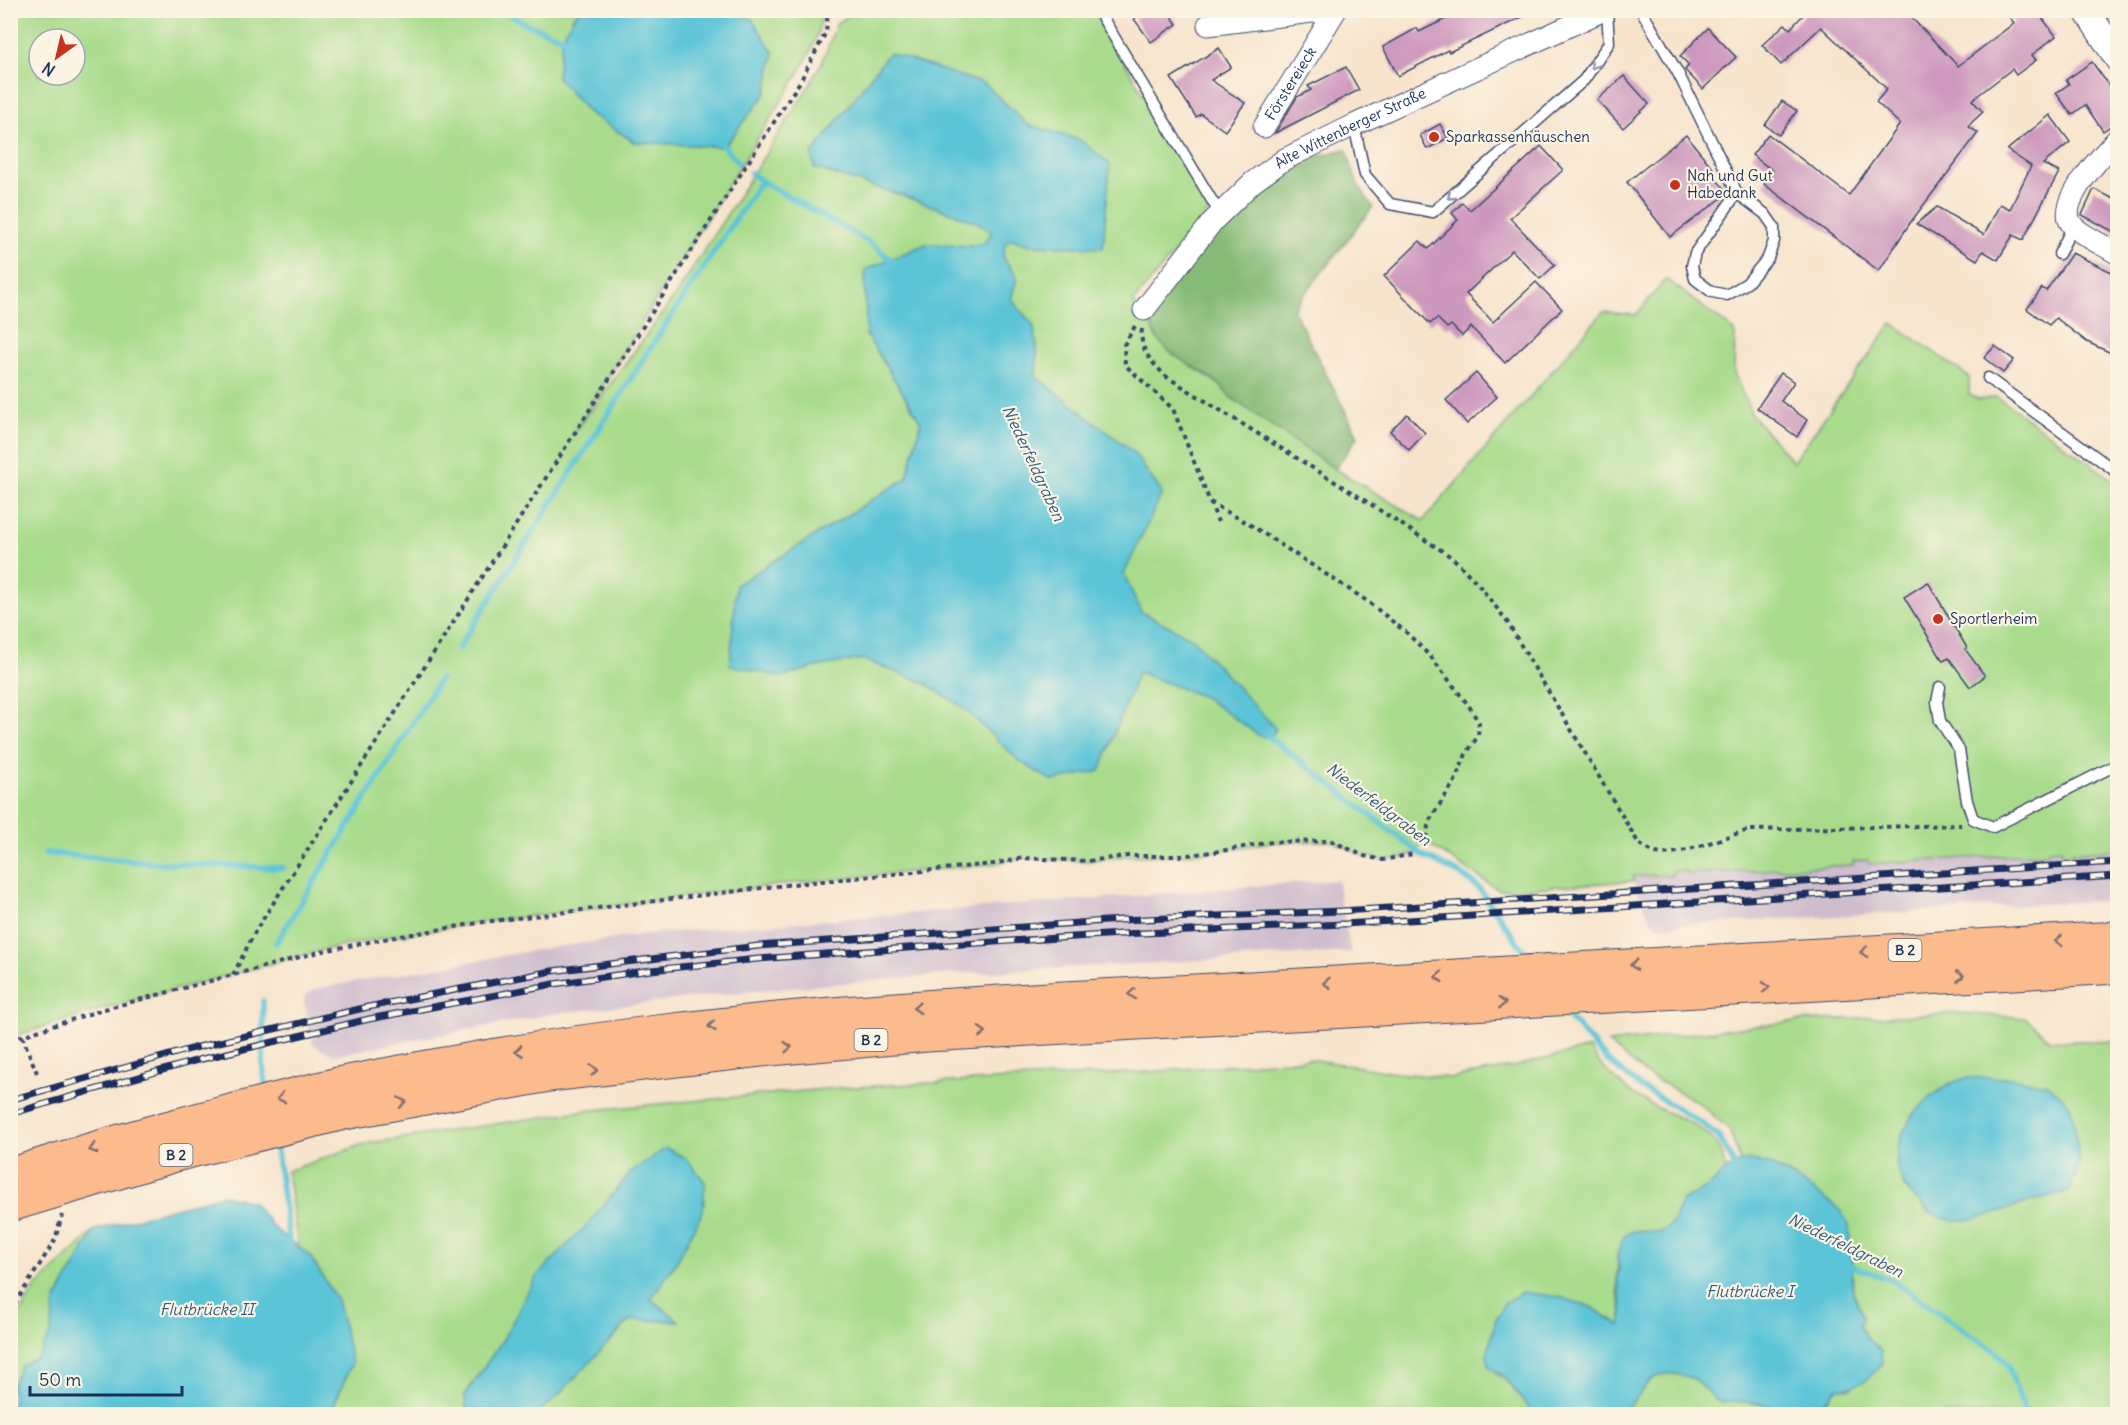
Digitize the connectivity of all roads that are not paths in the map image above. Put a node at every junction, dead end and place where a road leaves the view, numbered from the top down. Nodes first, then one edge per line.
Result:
1 (1098, 10) edge
2 (1328, 10) edge
3 (1336, 10) edge
4 (1605, 10) edge
5 (1641, 10) edge
6 (2085, 10) edge
7 (1208, 25) dead end
8 (2118, 59) edge
9 (1354, 125) junction
10 (1264, 127) dead end
11 (2118, 138) edge
12 (1737, 193) junction
13 (1220, 214) junction
14 (2073, 226) junction
15 (2059, 254) dead end
16 (2118, 254) edge
17 (1144, 310) road end
18 (1988, 378) dead end
19 (2118, 473) edge
20 (1940, 687) dead end
21 (2118, 764) edge
22 (2118, 938) edge
23 (2118, 967) edge
24 (341, 1099) junction
25 (10, 1175) edge
26 (10, 1205) edge

1 - 13 lane
2 - 7 street
3 - 10 street, Förstereieck
4 - 9 street, Alte Wittenberger Straße
4 -> 9 lane
5 - 12 lane
6 - 8 street
9 - 13 street, Alte Wittenberger Straße
11 - 14 street
12 - 12 lane
13 - 17 street, Alte Wittenberger Straße
14 - 15 lane
14 - 16 street
18 - 19 lane
20 - 21 lane
22 -> 24 main road, B 2
24 -> 23 main road, B 2
24 -> 25 main road, B 2, bridge
24 - 26 main road, B 2, bridge

